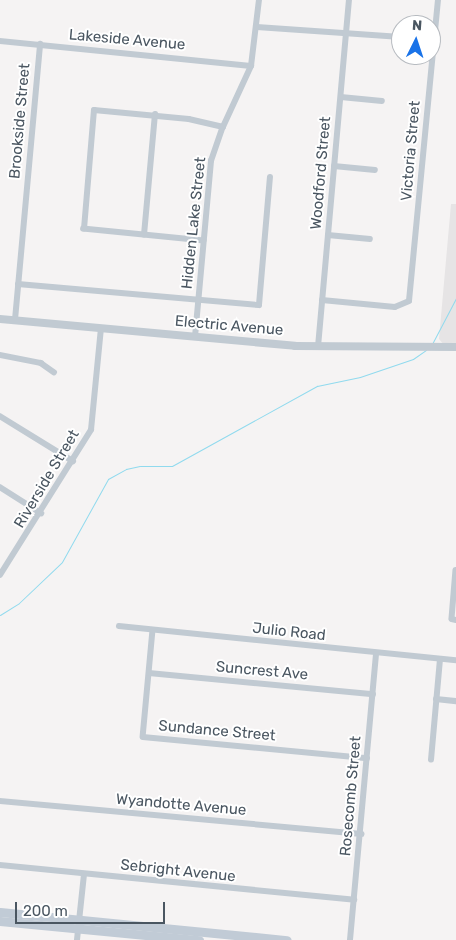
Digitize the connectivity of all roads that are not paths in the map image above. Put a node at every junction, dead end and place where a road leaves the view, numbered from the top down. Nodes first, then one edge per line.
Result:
1 (259, 0) edge
2 (349, 0) edge
3 (438, 0) edge
4 (436, 15) edge
5 (257, 27) junction
6 (346, 33) junction
7 (391, 36) edge
8 (0, 40) edge
9 (40, 44) junction
10 (431, 65) edge
11 (252, 66) junction
12 (340, 97) junction
13 (382, 101) dead end
14 (155, 116) junction
15 (223, 127) junction
16 (334, 166) junction
17 (375, 170) dead end
18 (270, 177) dead end
19 (144, 235) junction
20 (328, 235) junction
21 (370, 238) dead end
22 (204, 241) junction
23 (18, 284) junction
24 (199, 300) junction
25 (322, 300) junction
26 (0, 319) edge
27 (15, 320) junction
28 (102, 328) junction
29 (195, 337) junction
30 (318, 347) junction
31 (456, 347) edge
32 (0, 355) edge
33 (54, 372) dead end
34 (0, 416) edge
35 (73, 461) junction
36 (0, 487) edge
37 (41, 513) junction
38 (456, 570) edge
39 (0, 575) edge
40 (454, 620) edge
41 (119, 626) dead end
42 (153, 630) junction
43 (376, 654) junction
44 (440, 659) junction
45 (456, 660) edge
46 (149, 673) junction
47 (373, 694) junction
48 (436, 700) junction
49 (456, 701) edge
50 (367, 758) junction
51 (431, 760) dead end
52 (0, 801) edge
53 (360, 834) junction
54 (0, 865) edge
55 (84, 874) junction
56 (354, 900) junction
57 (0, 912) edge
58 (0, 921) edge
59 (79, 924) junction
60 (251, 938) edge
61 (180, 939) edge
62 (77, 940) edge
63 (199, 940) edge
64 (287, 940) edge
65 (350, 940) edge

1 - 5 street, Hidden Lake Street
2 - 6 street, Woodford Street
3 - 4 street, Victoria Street
5 - 6 street
5 - 11 street, Hidden Lake Street
6 - 7 street
6 - 12 street, Woodford Street
8 - 9 street, Lakeside Avenue
9 - 11 street, Lakeside Avenue
9 - 23 street, Brookside Street
10 - 25 street, Victoria Street
11 - 15 street, Hidden Lake Street
12 - 13 street
12 - 16 street, Woodford Street
14 - 15 street
14 - 19 street
14 - 19 street
15 - 22 street, Hidden Lake Street
16 - 17 street
16 - 20 street, Woodford Street
18 - 24 street
19 - 22 street
20 - 21 street
20 - 25 street, Woodford Street
22 - 24 street, Hidden Lake Street
23 - 24 street
23 - 27 street, Brookside Street
24 - 29 street, Hidden Lake Street
25 - 30 street, Woodford Street
26 - 27 street, Electric Avenue
27 - 28 street, Electric Avenue
28 - 29 street, Electric Avenue
28 - 35 street, Riverside Street
29 - 30 street, Electric Avenue
30 - 31 street, Electric Avenue
32 - 33 street
34 - 35 street
35 - 37 street, Riverside Street
36 - 37 street
37 - 39 street, Riverside Street
38 - 40 street
41 - 42 street, Julio Road
42 - 43 street, Julio Road
42 - 46 street, Sundance Street
43 - 44 street, Julio Road
43 - 47 street, Rosecomb Street
44 - 45 street, Julio Road
44 - 48 street
46 - 47 street, Suncrest Ave
46 - 50 street, Sundance Street
47 - 50 street, Rosecomb Street
48 - 49 street
48 - 51 street
50 - 53 street, Rosecomb Street
52 - 53 street, Wyandotte Avenue
53 - 56 street, Rosecomb Street
54 - 55 street, Sebright Avenue
55 - 56 street, Sebright Avenue
55 - 59 street
56 - 65 street, Rosecomb Street
57 - 59 main road
58 - 59 main road
59 - 60 main road
59 - 61 main road
59 - 62 street
60 - 64 main road
61 - 63 main road

